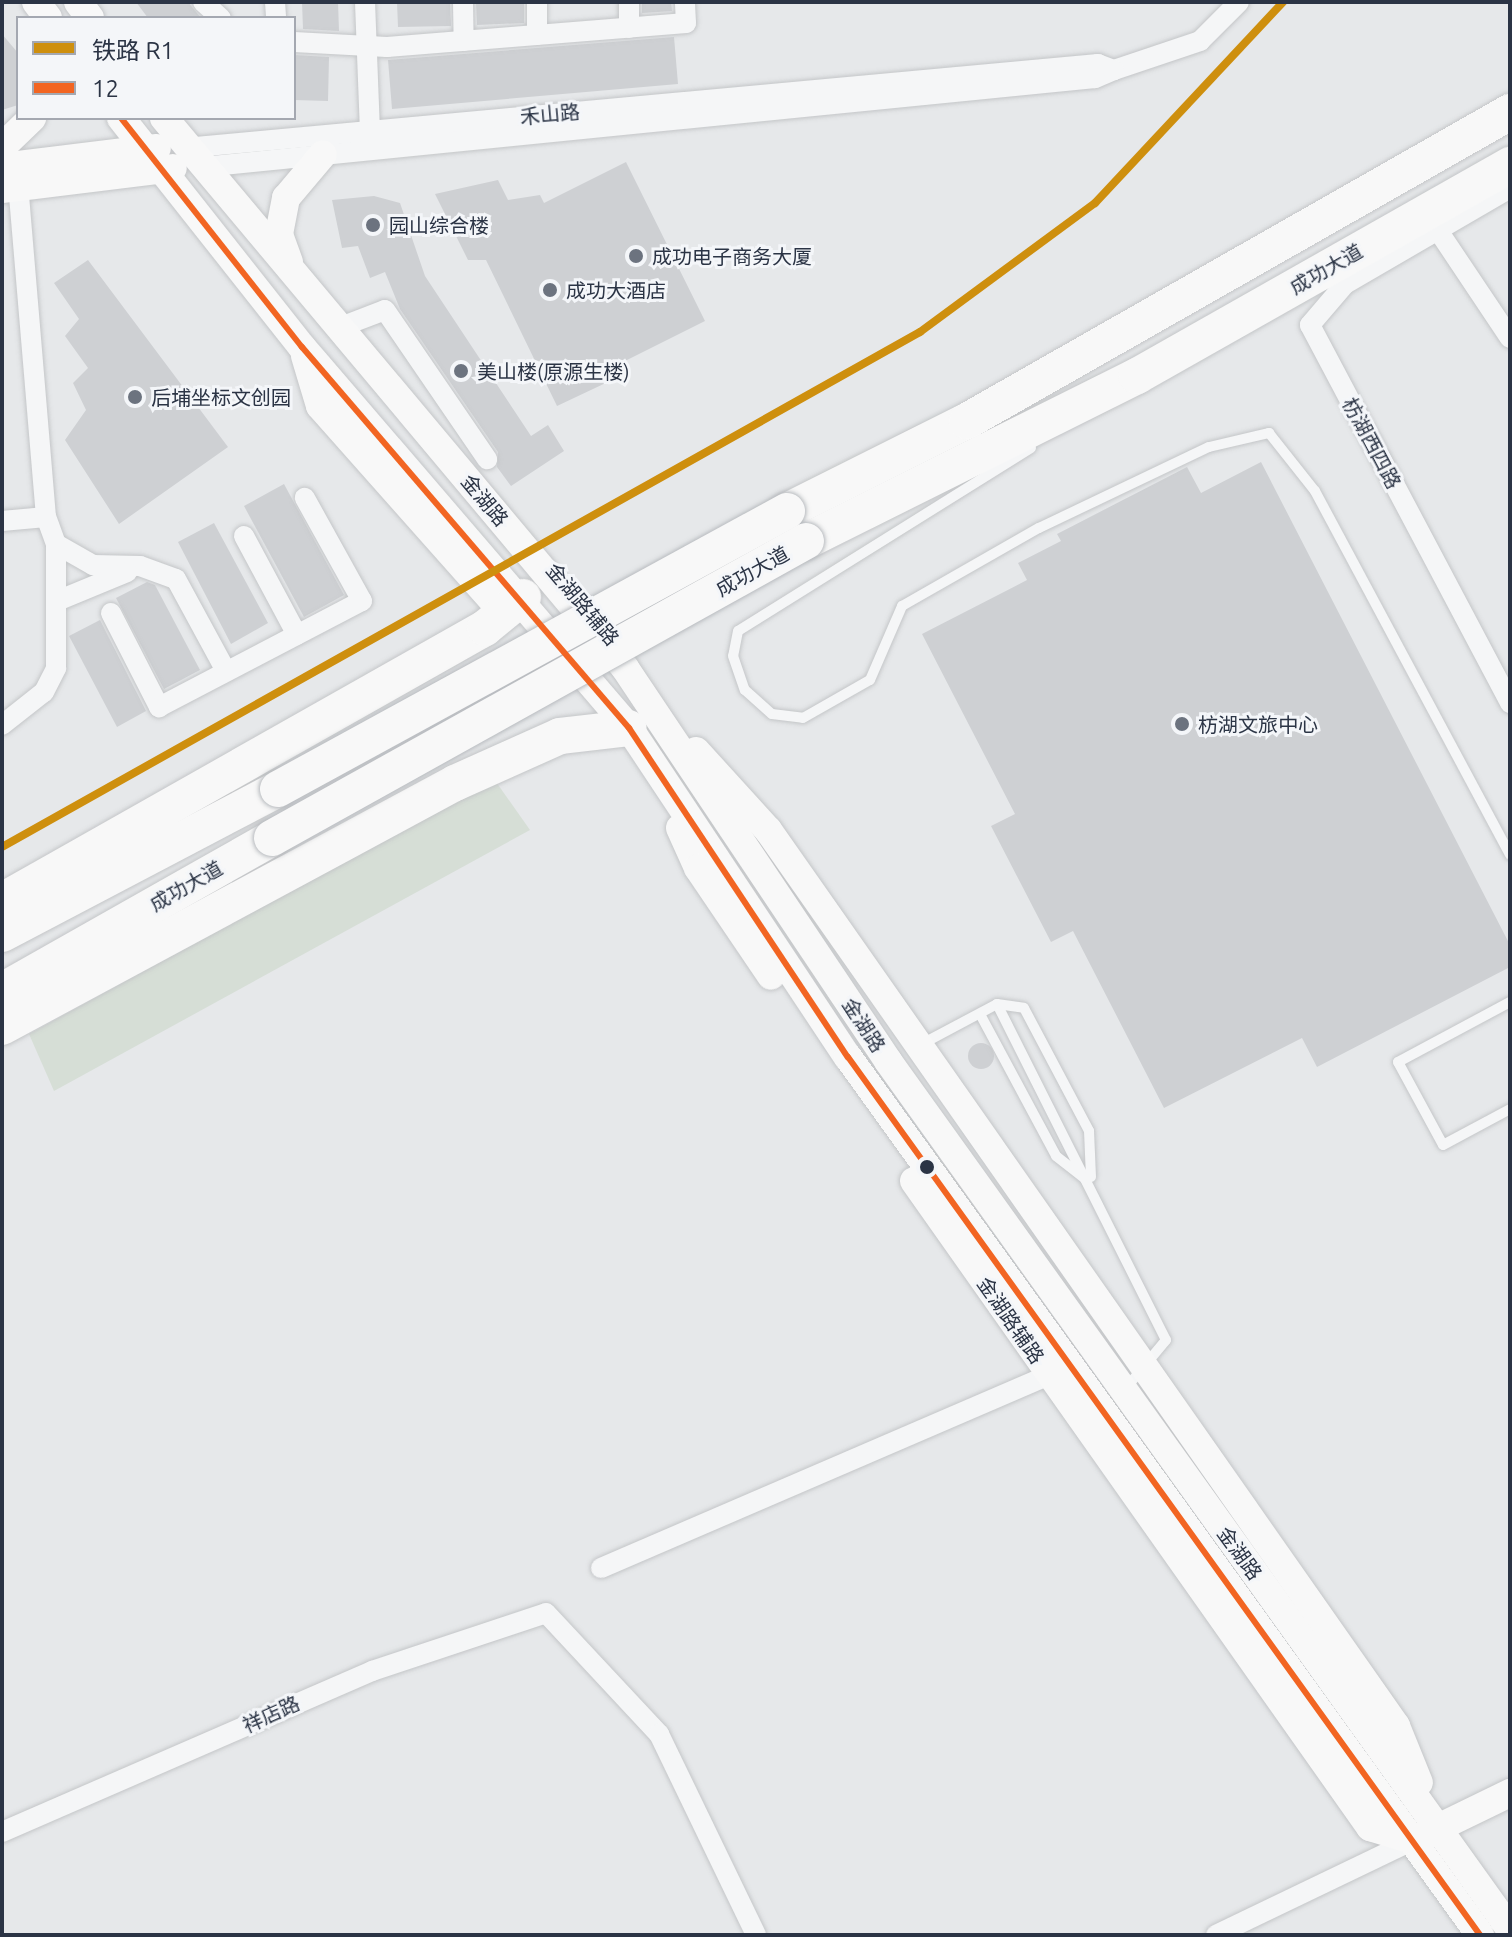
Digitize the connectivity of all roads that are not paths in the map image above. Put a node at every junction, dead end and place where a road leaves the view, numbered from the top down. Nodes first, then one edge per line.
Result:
1 (203, 2) edge
2 (365, 2) edge
3 (463, 2) edge
4 (537, 2) edge
5 (629, 2) edge
6 (685, 2) edge
7 (1239, 2) edge
8 (219, 16) edge
9 (629, 28) junction
10 (537, 35) junction
11 (464, 41) junction
12 (296, 42) edge
13 (366, 48) junction
14 (1102, 70) junction
15 (1510, 112) edge
16 (30, 120) edge
17 (122, 120) edge
18 (166, 120) edge
19 (370, 131) junction
20 (2, 147) edge
21 (323, 154) junction
22 (194, 157) junction
23 (151, 159) junction
24 (1510, 165) edge
25 (7, 181) edge
26 (1510, 188) edge
27 (1437, 229) junction
28 (293, 274) junction
29 (338, 328) junction
30 (1510, 338) edge
31 (1137, 376) junction
32 (487, 459) dead end
33 (305, 498) dead end
34 (46, 517) junction
35 (2, 521) edge
36 (244, 536) dead end
37 (56, 544) junction
38 (140, 566) junction
39 (57, 601) junction
40 (514, 605) junction
41 (111, 613) dead end
42 (297, 635) junction
43 (226, 671) junction
44 (1504, 678) edge
45 (1510, 703) edge
46 (644, 722) junction
47 (2, 725) edge
48 (651, 762) junction
49 (1510, 855) edge
50 (2, 901) edge
51 (2, 934) edge
52 (2, 991) edge
53 (1510, 1002) edge
54 (997, 1004) junction
55 (980, 1014) junction
56 (2, 1027) edge
57 (918, 1046) junction
58 (888, 1061) junction
59 (1510, 1109) edge
60 (1091, 1183) junction
61 (1142, 1367) junction
62 (1049, 1375) junction
63 (1124, 1391) junction
64 (601, 1568) dead end
65 (1510, 1793) edge
66 (2, 1832) edge
67 (1426, 1834) junction
68 (1510, 1929) edge
69 (756, 1935) edge
70 (1216, 1935) edge
71 (1480, 1935) edge

1 - 8 street
2 - 13 street
3 - 11 street
4 - 10 street
5 - 9 street
6 - 9 street
7 - 14 street
9 - 10 street
10 - 11 street
11 - 13 street
12 - 13 street
13 - 19 street
14 - 19 street, 禾山路
14 - 21 street, 禾山路
15 - 51 highway, 成功大道, bridge
16 - 20 main road
17 - 23 main road, 金湖路
18 - 22 main road, 金湖路
19 - 22 street, 禾山路
21 - 22 street, 禾山路
21 - 28 main road
22 - 23 main road, 禾山路
22 - 28 main road, 金湖路
23 - 25 main road, 禾山路
23 - 40 main road, 金湖路
24 - 31 highway, 成功大道
25 - 34 street
26 - 27 street
27 - 30 street
27 - 44 street, 枋湖西四路
28 - 29 main road, 金湖路
29 - 32 street
29 - 46 main road, 金湖路
31 - 49 lane
31 - 52 highway, 成功大道, bridge
33 - 42 street
34 - 35 street
34 - 37 street
36 - 42 street
37 - 38 street
37 - 39 street
38 - 39 street
38 - 43 street
39 - 47 street
40 - 46 main road, 金湖路
40 - 50 highway
41 - 43 street
42 - 43 street
44 - 45 street, 枋湖西四路
46 - 48 main road, 金湖路
46 - 56 highway
46 - 57 main road
46 - 58 main road, 金湖路
48 - 62 main road, 金湖路辅路
48 - 67 main road, 金湖路
53 - 59 lane
54 - 55 lane
54 - 60 lane
54 - 60 lane
55 - 57 lane
55 - 60 lane
57 - 58 main road
57 - 61 main road
58 - 63 main road, 金湖路
60 - 61 lane
61 - 63 lane
61 - 67 main road
62 - 64 street
62 - 67 main road, 金湖路辅路
63 - 67 main road, 金湖路
65 - 67 main road
66 - 69 street, 祥店路
67 - 68 main road, 金湖路
67 - 70 street
67 - 71 main road, 金湖路

